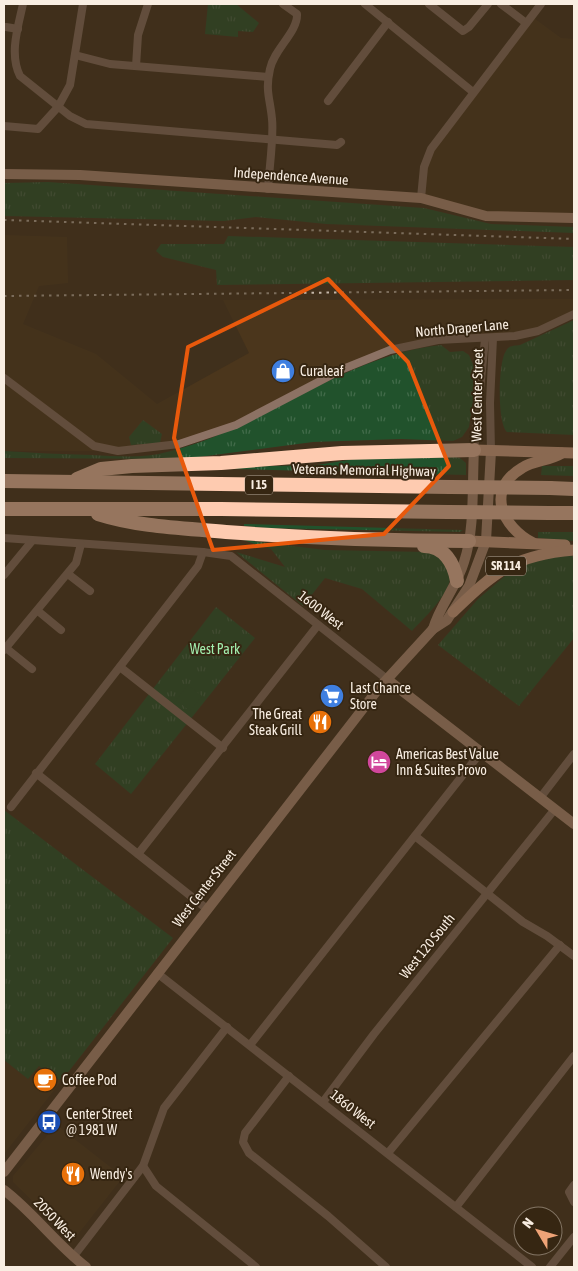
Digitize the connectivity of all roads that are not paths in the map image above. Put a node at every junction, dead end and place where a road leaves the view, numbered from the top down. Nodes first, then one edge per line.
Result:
1 (23, 4) edge
2 (82, 4) edge
3 (148, 4) edge
4 (283, 4) edge
5 (365, 4) edge
6 (429, 4) edge
7 (488, 4) edge
8 (501, 4) edge
9 (541, 4) edge
10 (302, 7) dead end
11 (297, 14) junction
12 (388, 22) junction
13 (526, 23) junction
14 (6, 27) dead end
15 (18, 29) junction
16 (75, 55) junction
17 (136, 66) junction
18 (268, 77) junction
19 (473, 92) junction
20 (328, 101) dead end
21 (58, 107) junction
22 (4, 126) edge
23 (270, 140) junction
24 (341, 142) dead end
25 (4, 174) edge
26 (268, 189) junction
27 (421, 198) junction
28 (574, 218) edge
29 (574, 314) edge
30 (489, 339) junction
31 (4, 378) edge
32 (474, 450) junction
33 (491, 451) junction
34 (562, 453) junction
35 (574, 453) edge
36 (4, 481) edge
37 (69, 482) junction
38 (574, 489) edge
39 (4, 509) edge
40 (86, 509) junction
41 (574, 513) edge
42 (4, 538) edge
43 (406, 540) junction
44 (32, 541) junction
45 (469, 541) junction
46 (486, 541) junction
47 (534, 543) junction
48 (82, 544) junction
49 (574, 546) edge
50 (574, 550) edge
51 (203, 552) junction
52 (68, 574) junction
53 (4, 575) edge
54 (457, 581) junction
55 (90, 591) dead end
56 (38, 611) junction
57 (453, 612) junction
58 (318, 625) junction
59 (433, 628) junction
60 (60, 630) dead end
61 (5, 649) edge
62 (120, 667) junction
63 (32, 669) dead end
64 (388, 680) junction
65 (223, 748) junction
66 (481, 752) junction
67 (574, 754) edge
68 (36, 774) junction
69 (540, 798) junction
70 (10, 807) dead end
71 (555, 809) junction
72 (574, 824) edge
73 (416, 836) junction
74 (138, 854) junction
75 (486, 893) junction
76 (207, 909) junction
77 (560, 945) junction
78 (574, 956) edge
79 (157, 973) junction
80 (227, 1027) junction
81 (250, 1045) junction
82 (574, 1056) edge
83 (289, 1076) junction
84 (323, 1102) junction
85 (388, 1153) junction
86 (143, 1166) junction
87 (4, 1172) edge
88 (574, 1185) edge
89 (4, 1190) edge
90 (574, 1202) edge
91 (456, 1207) junction
92 (574, 1238) edge
93 (73, 1257) junction
94 (86, 1267) edge
95 (256, 1267) edge
96 (386, 1267) edge
97 (532, 1267) edge
98 (550, 1267) edge

1 - 15 street
2 - 16 street
3 - 17 street
4 - 11 street
5 - 12 street
6 - 7 street
8 - 13 street
9 - 13 street
10 - 11 street
11 - 18 street
12 - 19 street
12 - 20 street
13 - 19 street
14 - 15 street
15 - 21 street
16 - 17 street
16 - 21 street
17 - 18 street
18 - 23 street
19 - 27 street
21 - 22 street
21 - 23 street
23 - 24 street
23 - 26 street
25 - 26 main road, Independence Avenue
26 - 27 main road, Independence Avenue
27 - 28 main road, Independence Avenue
29 - 30 street, North Draper Lane
30 - 31 street, North Draper Lane
30 - 32 street, West Center Street
30 - 33 street, West Center Street
32 - 33 main road, West Center Street
32 - 37 highway
32 - 45 main road, West Center Street / SR 114
33 - 34 main road, West Center Street
33 - 46 main road, West Center Street
34 - 35 main road, West Center Street
34 - 47 main road
36 - 37 highway, Veterans Memorial Highway / I 15
37 - 38 highway, Veterans Memorial Highway / I 15, bridge
39 - 40 highway, I 15
40 - 41 highway, I 15, bridge
40 - 43 highway
42 - 44 street, 1600 West
43 - 45 highway
43 - 54 highway
44 - 48 street, 1600 West
44 - 53 street
45 - 46 main road
45 - 54 main road, West Center Street / SR 114
46 - 47 main road
46 - 57 main road, West Center Street
47 - 49 main road
48 - 51 street, 1600 West
48 - 52 street
50 - 57 main road, SR 114
51 - 58 street, 1600 West
51 - 62 street
52 - 55 street
52 - 56 street
54 - 59 main road, West Center Street / SR 114
56 - 60 street
56 - 61 street
57 - 59 main road, West Center Street / SR 114
58 - 64 street, 1600 West
58 - 65 street
59 - 64 main road, West Center Street / SR 114
61 - 63 street
62 - 65 street
62 - 68 street
64 - 66 main road, 1600 West
64 - 76 main road, West Center Street / SR 114
65 - 74 street
66 - 69 main road, 1600 West
66 - 73 street
67 - 69 street
68 - 70 street
68 - 74 street
69 - 71 main road, 1600 West
71 - 72 main road, 1600 West
71 - 75 street, West 120 South
73 - 75 street
73 - 81 street
74 - 76 street
75 - 77 street
75 - 84 street, West 120 South
76 - 79 main road, West Center Street / SR 114
77 - 78 street
77 - 85 street
79 - 80 street, 1860 West
79 - 87 main road, West Center Street / SR 114
80 - 81 street, 1860 West
80 - 86 street
81 - 83 street, 1860 West
82 - 91 street
83 - 84 street, 1860 West
83 - 96 street
84 - 85 street, 1860 West
85 - 91 street, 1860 West
86 - 93 street
86 - 95 street
88 - 90 street
89 - 93 main road, 2050 West
91 - 97 street, 1860 West
92 - 98 street
93 - 94 main road, 2050 West

